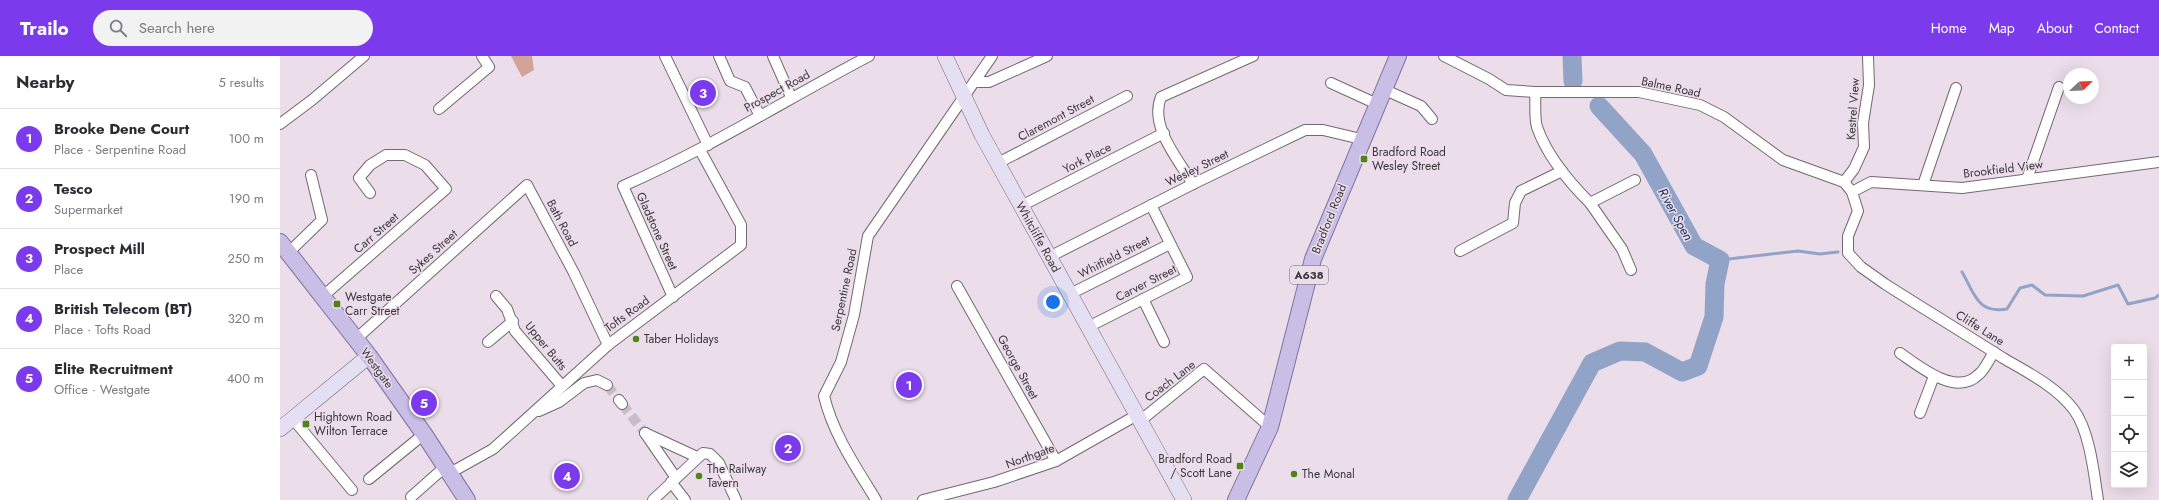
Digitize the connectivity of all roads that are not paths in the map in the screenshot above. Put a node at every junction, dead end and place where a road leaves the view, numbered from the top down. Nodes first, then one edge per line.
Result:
1 (364, 56) edge
2 (482, 56) edge
3 (665, 56) edge
4 (719, 56) edge
5 (773, 56) edge
6 (869, 56) edge
7 (945, 56) edge
8 (992, 56) edge
9 (1047, 56) edge
10 (1254, 56) edge
11 (1398, 56) edge
12 (1444, 56) edge
13 (1868, 56) edge
14 (974, 82) junction
15 (1332, 83) dead end
16 (2060, 87) dead end
17 (1956, 88) dead end
18 (1383, 89) junction
19 (1535, 92) junction
20 (1127, 96) dead end
21 (791, 97) junction
22 (964, 97) junction
23 (1377, 104) junction
24 (439, 109) dead end
25 (760, 116) junction
26 (1432, 119) dead end
27 (280, 124) edge
28 (1164, 133) junction
29 (1361, 139) junction
30 (704, 148) junction
31 (2159, 162) edge
32 (998, 163) junction
33 (1562, 171) junction
34 (311, 175) dead end
35 (2027, 179) junction
36 (1635, 180) dead end
37 (1844, 182) junction
38 (1193, 184) junction
39 (527, 185) joint
40 (1923, 185) junction
41 (1852, 192) junction
42 (370, 193) dead end
43 (1590, 204) junction
44 (1151, 205) junction
45 (1021, 206) junction
46 (1170, 244) junction
47 (284, 248) edge
48 (1460, 251) dead end
49 (1050, 257) junction
50 (1631, 270) dead end
51 (957, 286) dead end
52 (1070, 294) junction
53 (496, 296) dead end
54 (322, 297) junction
55 (672, 298) junction
56 (1142, 299) junction
57 (513, 321) junction
58 (1088, 327) junction
59 (356, 339) junction
60 (488, 342) dead end
61 (1164, 342) dead end
62 (608, 345) junction
63 (1994, 352) junction
64 (1900, 353) dead end
65 (369, 356) junction
66 (1934, 376) junction
67 (607, 385) tunnel mouth
68 (562, 386) junction
69 (1920, 413) dead end
70 (531, 415) junction
71 (1138, 418) junction
72 (293, 419) junction
73 (1270, 427) junction
74 (280, 429) edge
75 (424, 434) junction
76 (697, 457) junction
77 (1056, 462) junction
78 (448, 470) junction
79 (369, 479) dead end
80 (674, 480) junction
81 (352, 490) dead end
82 (411, 496) dead end
83 (467, 500) edge
84 (653, 500) edge
85 (685, 500) edge
86 (736, 500) edge
87 (876, 500) edge
88 (923, 500) edge
89 (1184, 500) edge
90 (1236, 500) edge
91 (2098, 500) edge

1 - 27 street
2 - 24 street
3 - 30 street
4 - 25 street
5 - 21 street
6 - 21 street, Prospect Road
7 - 22 main road, Whitcliffe Road
8 - 14 street, Serpentine Road
9 - 14 street
10 - 28 street
11 - 18 main road, Bradford Road / A638
12 - 19 street, Balme Road
13 - 37 street, Kestrel View
14 - 22 street, Serpentine Road
15 - 23 street
16 - 35 street
17 - 40 street
18 - 23 main road, Bradford Road / A638
18 - 26 street
19 - 33 street
19 - 37 street, Balme Road
20 - 32 street, Claremont Street
21 - 25 street, Prospect Road
22 - 32 main road, Whitcliffe Road
22 - 87 street, Serpentine Road
23 - 29 main road, Bradford Road / A638
25 - 30 street, Prospect Road
28 - 38 street
28 - 45 street, York Place
29 - 38 street, Wesley Street
29 - 73 main road, Bradford Road / A638
30 - 55 street, Tofts Road
30 - 55 street, Gladstone Street
31 - 35 street, Brookfield View
32 - 45 main road, Whitcliffe Road
33 - 43 street
33 - 48 street
34 - 47 street
35 - 40 street, Brookfield View
36 - 43 street
37 - 41 street
38 - 44 street, Wesley Street
39 - 59 street, Sykes Street
39 - 62 street, Bath Road
40 - 41 street, Brookfield View
41 - 63 street, Cliffe Lane
42 - 54 street, Carr Street
43 - 50 street
44 - 46 street, Carver Street
44 - 49 street, Wesley Street
45 - 49 main road, Whitcliffe Road
46 - 52 street, Whitfield Street
46 - 56 street, Carver Street
47 - 54 main road, Westgate
49 - 52 main road, Whitcliffe Road
51 - 77 street, George Street
52 - 58 main road, Whitcliffe Road
53 - 57 street, Upper Butts
54 - 59 main road, Westgate
55 - 62 street, Tofts Road
56 - 58 street, Carver Street
56 - 61 street
57 - 60 street, Upper Butts
57 - 68 street, Upper Butts
58 - 71 main road, Whitcliffe Road
59 - 65 main road, Westgate
62 - 68 street, Tofts Road
63 - 66 street
63 - 91 street, Cliffe Lane
64 - 66 street
65 - 72 main road
65 - 75 main road, Westgate
66 - 69 street
67 - 70 street
68 - 70 street, Tofts Road
70 - 78 street, Tofts Road
71 - 73 street, Coach Lane
71 - 77 street, Northgate
71 - 89 main road, Whitcliffe Road
72 - 74 main road
72 - 81 street
73 - 90 main road, Bradford Road / A638
75 - 78 main road, Westgate
75 - 79 street
76 - 80 street
76 - 80 street
76 - 86 street
77 - 88 street, Northgate
78 - 82 street, Tofts Road
78 - 83 main road, Westgate
80 - 84 street
80 - 85 street

